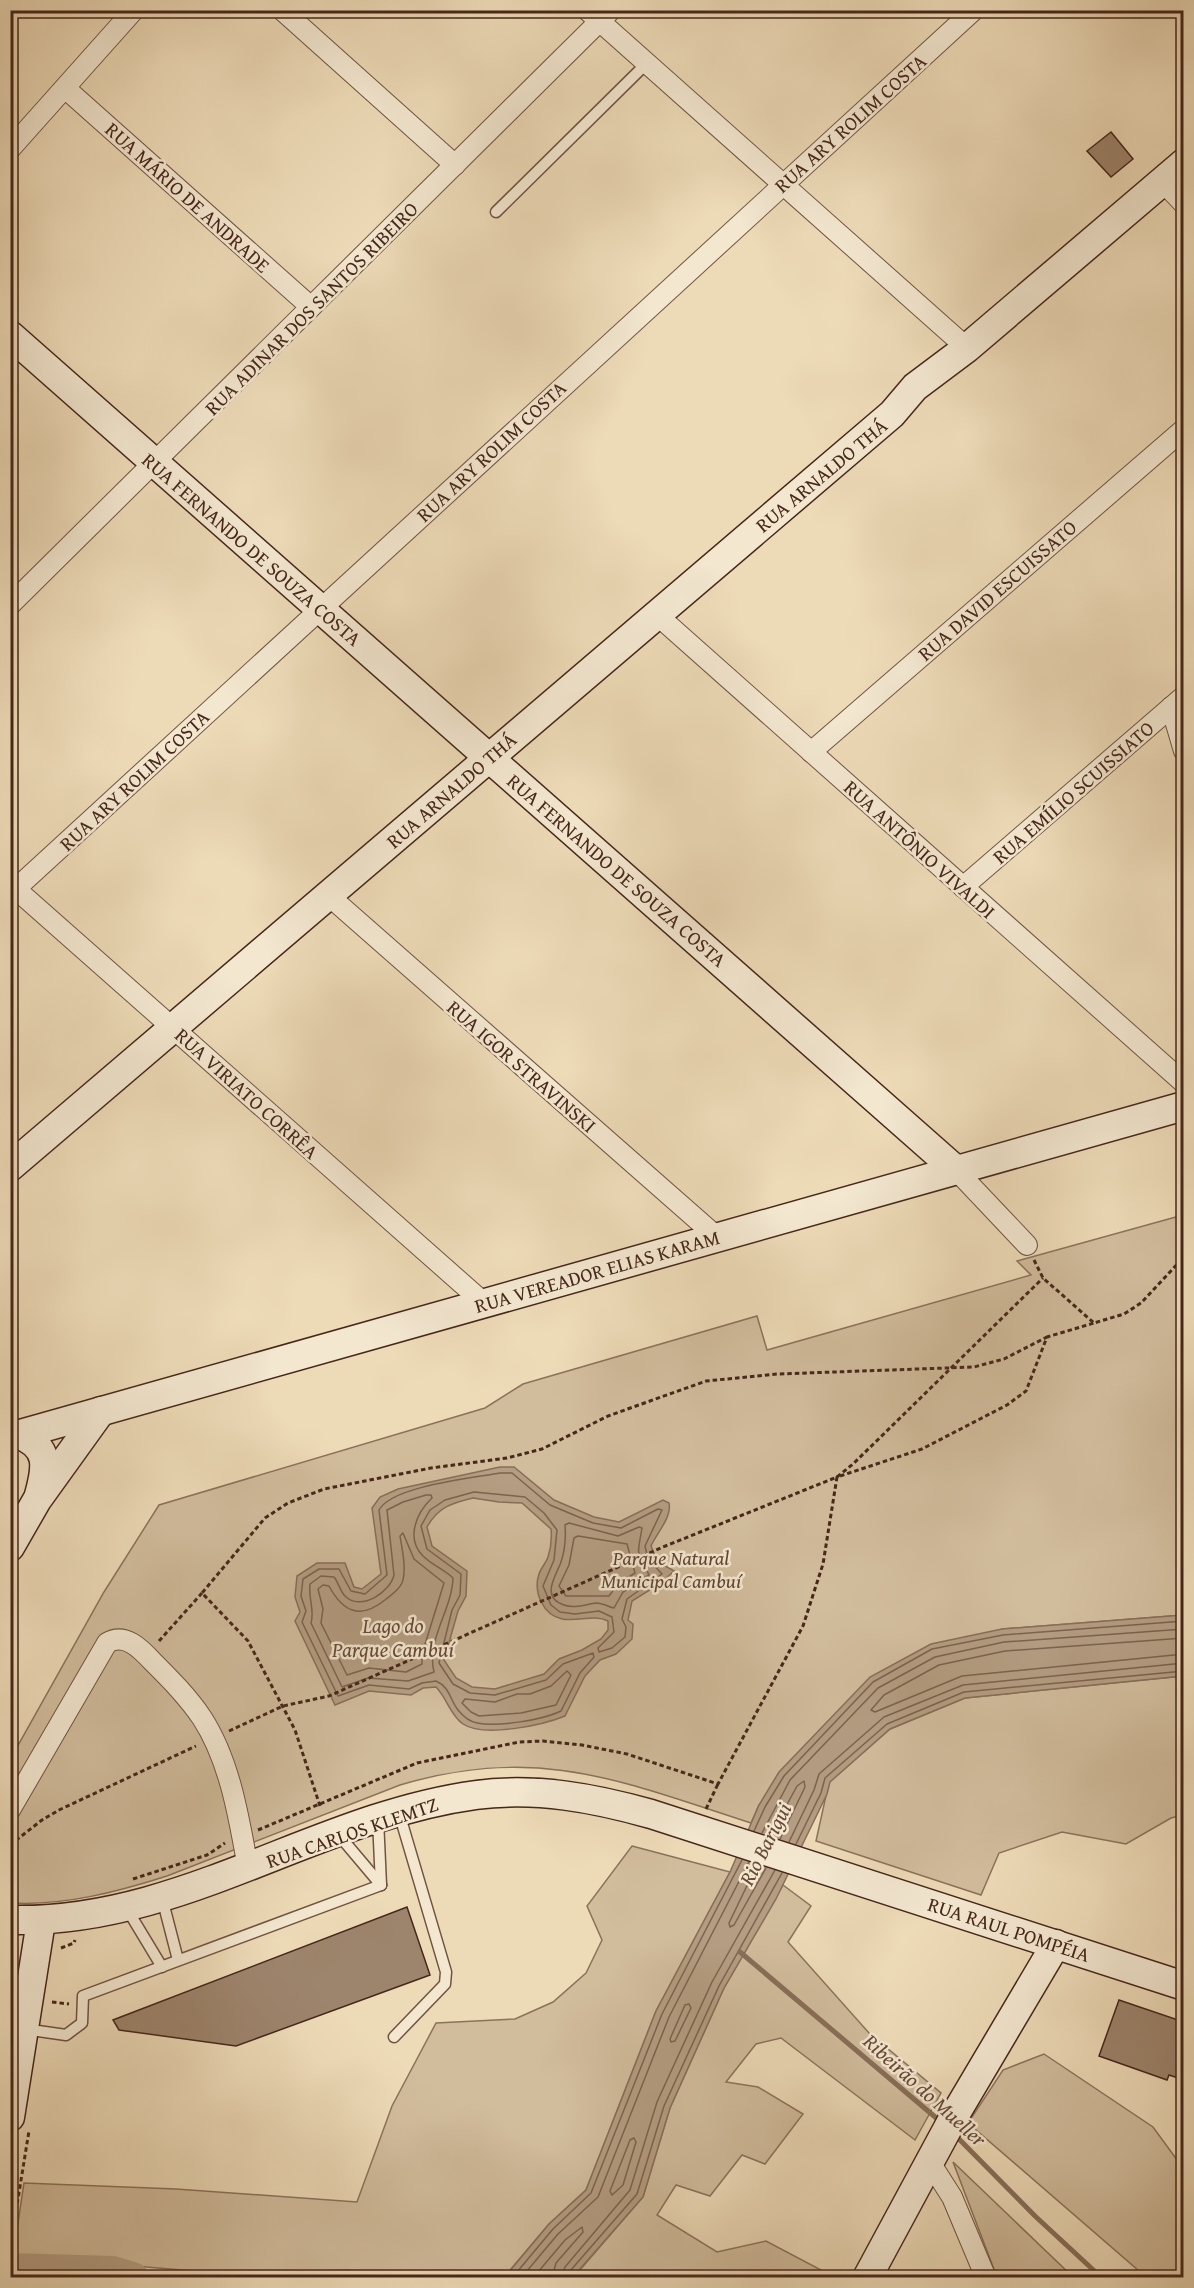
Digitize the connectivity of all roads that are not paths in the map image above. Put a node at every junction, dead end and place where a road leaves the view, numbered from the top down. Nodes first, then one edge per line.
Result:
1 (134, 10) edge
2 (282, 10) edge
3 (974, 10) edge
4 (599, 14) edge
5 (647, 63) junction
6 (65, 88) junction
7 (10, 149) edge
8 (1184, 163) edge
9 (455, 165) junction
10 (1162, 181) junction
11 (782, 184) junction
12 (1184, 204) edge
13 (496, 213) dead end
14 (311, 307) junction
15 (10, 335) edge
16 (967, 348) junction
17 (1184, 429) edge
18 (154, 462) junction
19 (10, 605) edge
20 (321, 609) junction
21 (656, 614) junction
22 (1177, 702) edge
23 (1184, 751) edge
24 (811, 752) junction
25 (489, 758) junction
26 (963, 887) junction
27 (12, 889) edge
28 (328, 895) junction
29 (173, 1028) junction
30 (1184, 1083) edge
31 (1184, 1106) edge
32 (10, 1167) edge
33 (956, 1170) junction
34 (717, 1237) junction
35 (1027, 1245) road end
36 (484, 1303) junction
37 (101, 1411) junction
38 (14, 1436) edge
39 (37, 1500) junction
40 (10, 1547) edge
41 (10, 1810) edge
42 (388, 1815) junction
43 (338, 1833) junction
44 (248, 1868) junction
45 (834, 1873) joint
46 (381, 1885) junction
47 (127, 1895) junction
48 (162, 1898) junction
49 (10, 1920) edge
50 (41, 1921) junction
51 (1056, 1944) junction
52 (178, 1960) junction
53 (162, 1967) junction
54 (1184, 1986) edge
55 (24, 2029) junction
56 (394, 2037) dead end
57 (14, 2074) edge
58 (10, 2117) edge
59 (934, 2152) junction
60 (867, 2277) edge
61 (986, 2277) edge

1 - 6 street
2 - 9 street
3 - 11 street, RUA ARY ROLIM COSTA
4 - 5 street
4 - 9 street, RUA ADINAR DOS SANTOS RIBEIRO
5 - 11 street
5 - 13 lane
6 - 7 street
6 - 14 street, RUA MÁRIO DE ANDRADE
8 - 10 main road, RUA ARNALDO THÁ
9 - 14 street, RUA ADINAR DOS SANTOS RIBEIRO
10 - 12 street
10 - 16 main road, RUA ARNALDO THÁ
11 - 16 street
11 - 20 street, RUA ARY ROLIM COSTA
14 - 18 street, RUA ADINAR DOS SANTOS RIBEIRO
15 - 18 main road, RUA FERNANDO DE SOUZA COSTA
16 - 21 main road, RUA ARNALDO THÁ
17 - 24 street, RUA DAVID ESCUISSATO
18 - 19 street, RUA ADINAR DOS SANTOS RIBEIRO
18 - 20 main road, RUA FERNANDO DE SOUZA COSTA
20 - 25 main road, RUA FERNANDO DE SOUZA COSTA
20 - 27 street, RUA ARY ROLIM COSTA
21 - 24 street, RUA ANTÔNIO VIVALDI
21 - 25 main road, RUA ARNALDO THÁ
22 - 23 street
22 - 26 street, RUA EMÍLIO SCUISSIATO
24 - 26 street, RUA ANTÔNIO VIVALDI
25 - 28 main road, RUA ARNALDO THÁ
25 - 33 main road, RUA FERNANDO DE SOUZA COSTA
26 - 30 street, RUA ANTÔNIO VIVALDI
27 - 29 street, RUA VIRIATO CORRÊA
28 - 29 main road, RUA ARNALDO THÁ
28 - 34 street, RUA IGOR STRAVINSKI
29 - 32 main road, RUA ARNALDO THÁ
29 - 36 street, RUA VIRIATO CORRÊA
31 - 33 main road, RUA VEREADOR ELIAS KARAM
33 - 34 main road, RUA VEREADOR ELIAS KARAM
33 - 35 street, RUA FERNANDO DE SOUZA COSTA
34 - 36 main road, RUA VEREADOR ELIAS KARAM
36 - 37 main road, RUA VEREADOR ELIAS KARAM
37 - 38 main road, RUA VEREADOR ELIAS KARAM
37 - 39 main road
38 - 39 main road
39 - 40 main road
41 - 44 street
42 - 43 main road, RUA CARLOS KLEMTZ
42 - 45 main road, RUA CARLOS KLEMTZ
42 - 46 lane
42 - 56 lane
43 - 44 main road, RUA CARLOS KLEMTZ
43 - 46 lane
44 - 48 main road, RUA CARLOS KLEMTZ
45 - 51 main road, RUA RAUL POMPÉIA
46 - 52 lane
47 - 48 main road, RUA CARLOS KLEMTZ
47 - 50 main road, RUA CARLOS KLEMTZ
47 - 53 lane
48 - 52 lane
49 - 50 main road, RUA CARLOS KLEMTZ
50 - 55 main road
51 - 54 main road, RUA RAUL POMPÉIA
51 - 59 main road
52 - 53 lane
53 - 55 lane
55 - 57 main road
57 - 58 main road
59 - 60 main road
59 - 61 street

